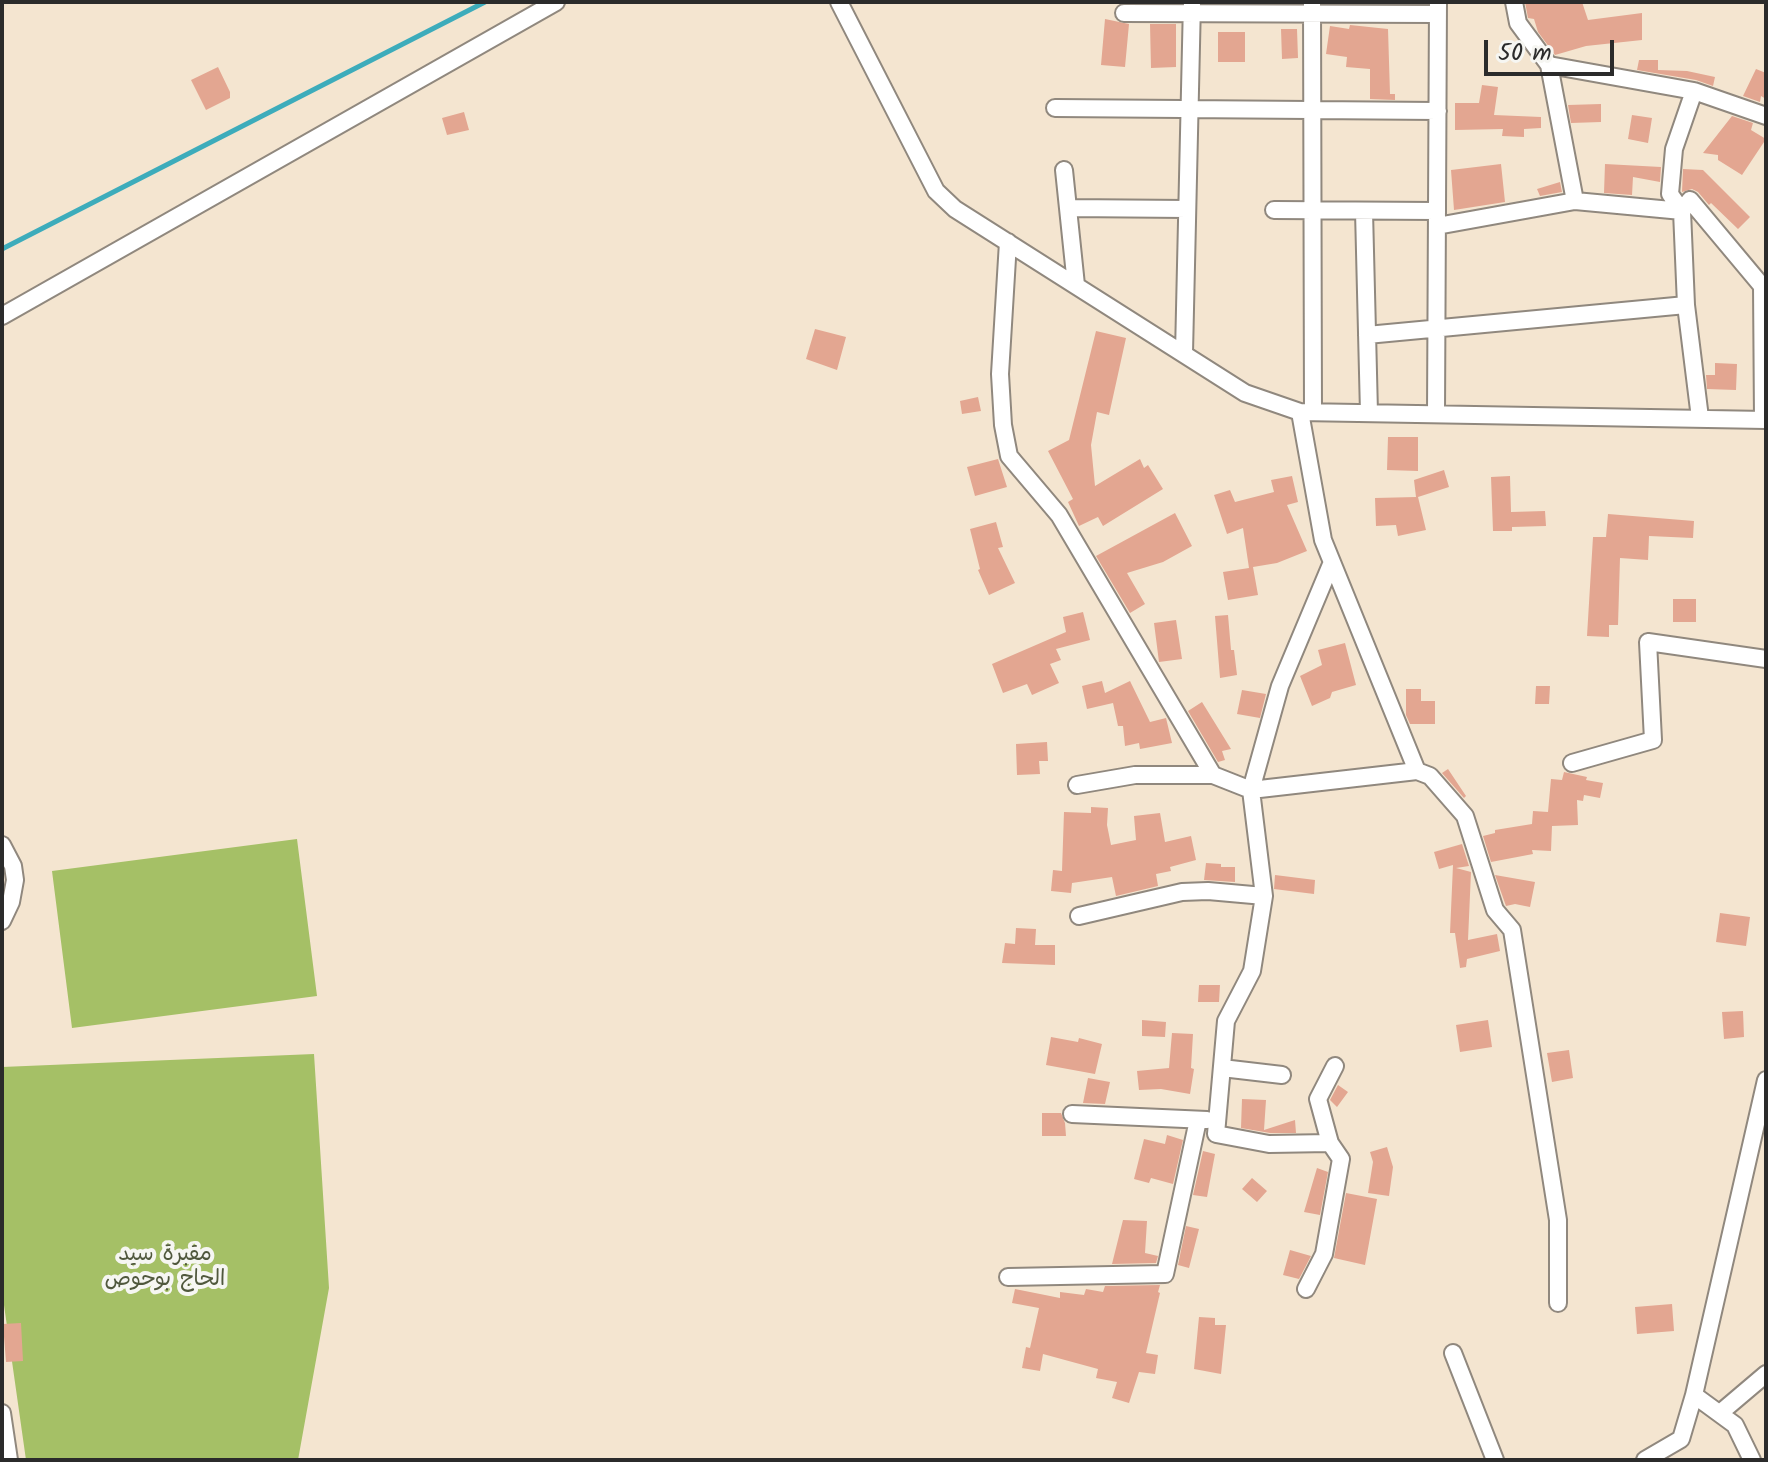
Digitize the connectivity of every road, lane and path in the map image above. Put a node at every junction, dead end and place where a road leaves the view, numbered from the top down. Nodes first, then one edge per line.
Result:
1 (556, 2) edge
2 (839, 2) edge
3 (1514, 2) edge
4 (1191, 7) edge
5 (1312, 8) edge
6 (1438, 8) edge
7 (1124, 13) dead end
8 (1549, 65) junction
9 (1694, 91) junction
10 (1055, 108) dead end
11 (1189, 109) junction
12 (1312, 110) junction
13 (1438, 111) junction
14 (1766, 116) edge
15 (1064, 170) dead end
16 (1575, 201) junction
17 (1068, 208) junction
18 (1187, 209) junction
19 (1274, 210) dead end
20 (1312, 210) junction
21 (1364, 211) junction
22 (1682, 211) junction
23 (1437, 219) junction
24 (1008, 242) junction
25 (1764, 284) edge
26 (1076, 285) junction
27 (1686, 305) junction
28 (2, 316) edge
29 (1436, 329) junction
30 (1367, 335) junction
31 (1184, 353) junction
32 (1306, 412) junction
33 (1369, 413) junction
34 (1436, 414) junction
35 (1700, 418) junction
36 (1765, 420) edge
37 (1332, 562) junction
38 (1766, 659) edge
39 (1572, 763) dead end
40 (1417, 771) junction
41 (1213, 775) junction
42 (1077, 785) dead end
43 (1251, 790) junction
44 (2, 845) edge
45 (1264, 896) junction
46 (1079, 916) dead end
47 (2, 921) edge
48 (1335, 1066) dead end
49 (1222, 1068) junction
50 (1282, 1075) dead end
51 (1766, 1080) edge
52 (1072, 1114) dead end
53 (1198, 1120) junction
54 (1217, 1121) junction
55 (1330, 1143) junction
56 (1008, 1277) dead end
57 (1306, 1289) dead end
58 (1558, 1303) dead end
59 (1453, 1353) dead end
60 (1766, 1374) edge
61 (1694, 1395) junction
62 (2, 1413) edge
63 (1720, 1413) junction
64 (9, 1460) edge
65 (1495, 1460) edge
66 (1645, 1460) edge
67 (1752, 1460) edge

1 - 28 street
2 - 24 street
3 - 8 street
4 - 5 street
4 - 7 street
4 - 11 street
5 - 6 street
5 - 12 street
6 - 13 street
8 - 9 street
8 - 16 street
9 - 14 street
9 - 22 street
10 - 11 street
11 - 12 street
11 - 18 street
12 - 13 street
12 - 20 street
13 - 23 street
15 - 17 street
16 - 22 street
16 - 23 street
17 - 18 street
17 - 26 street
18 - 31 street
19 - 20 street
20 - 21 street
20 - 32 street
21 - 23 street
21 - 30 street
22 - 25 street
22 - 27 street
23 - 29 street
24 - 26 street
24 - 41 street
25 - 36 street
26 - 31 street
27 - 29 street
27 - 35 street
29 - 30 street
29 - 34 street
30 - 33 street
31 - 32 street
32 - 33 street
32 - 37 street
33 - 34 street
34 - 35 street
35 - 36 street
37 - 40 street
37 - 43 street
38 - 39 street
40 - 43 street
40 - 58 street
41 - 42 street
41 - 43 street
43 - 45 street
44 - 47 street
45 - 46 street
45 - 49 street
48 - 55 street
49 - 50 street
49 - 54 street
51 - 61 street
52 - 53 street
53 - 54 street
53 - 56 street
54 - 55 street
55 - 57 street
59 - 65 street
60 - 63 street
61 - 63 street
61 - 66 street
62 - 64 street
63 - 67 street

